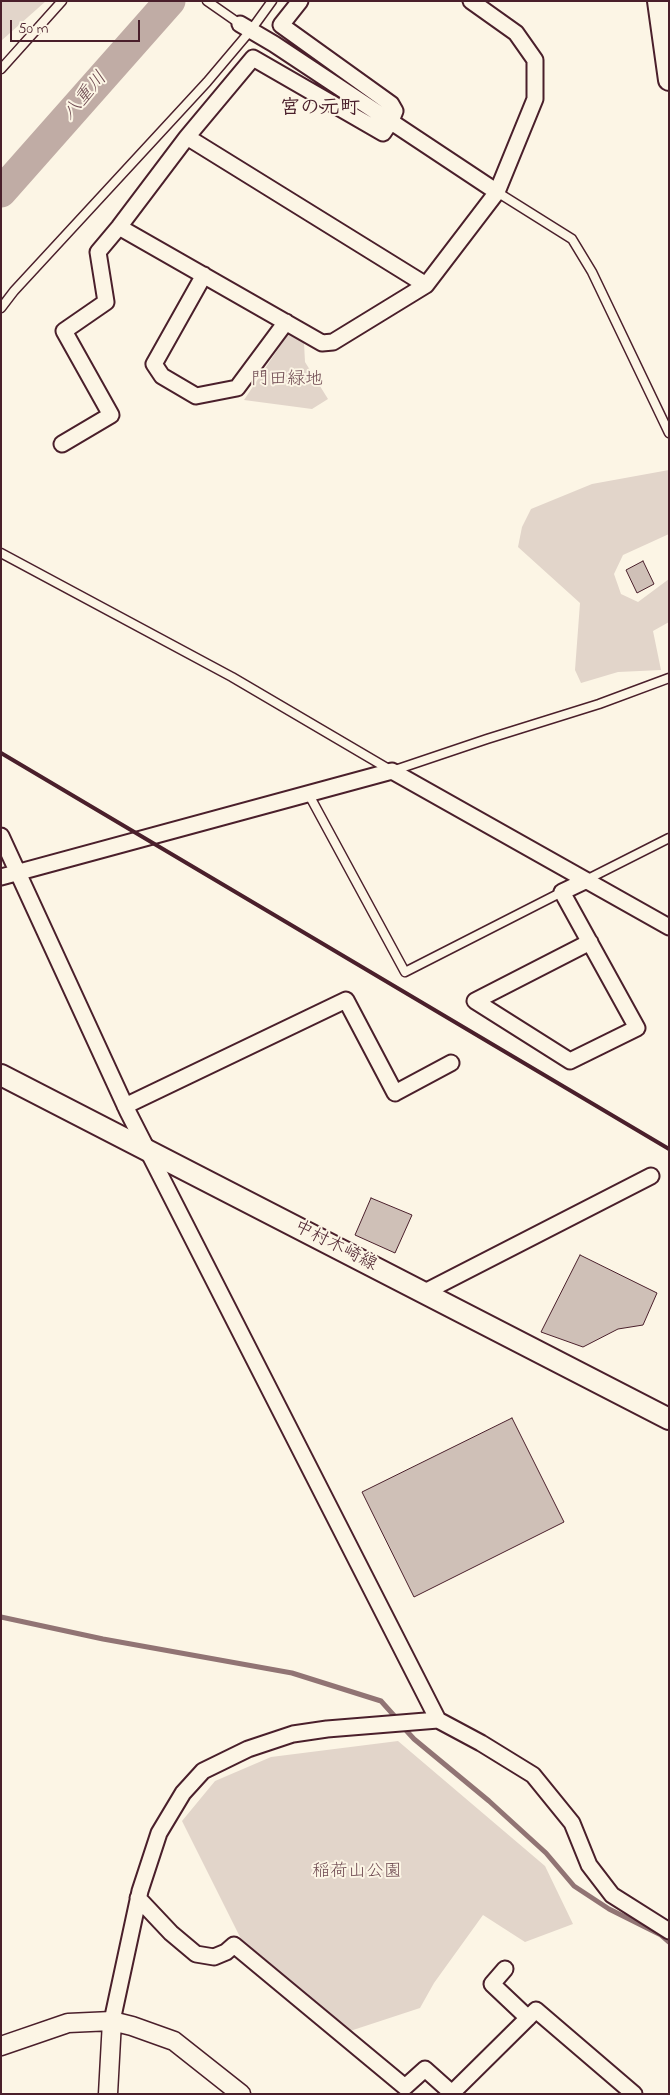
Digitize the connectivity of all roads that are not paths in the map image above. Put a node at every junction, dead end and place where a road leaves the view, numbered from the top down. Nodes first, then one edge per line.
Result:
1 (62, 1) edge
2 (207, 1) edge
3 (272, 1) edge
4 (300, 1) edge
5 (471, 1) edge
6 (658, 1) edge
7 (246, 27) junction
8 (1, 69) edge
9 (669, 80) edge
10 (391, 121) junction
11 (187, 137) junction
12 (497, 192) junction
13 (120, 227) junction
14 (204, 275) junction
15 (426, 285) junction
16 (1, 308) edge
17 (286, 322) junction
18 (669, 433) edge
19 (62, 444) dead end
20 (1, 553) edge
21 (669, 678) edge
22 (392, 771) junction
23 (308, 793) junction
24 (1, 836) edge
25 (669, 838) edge
26 (18, 872) junction
27 (1, 877) edge
28 (585, 880) junction
29 (562, 892) junction
30 (669, 927) edge
31 (590, 942) junction
32 (451, 1063) dead end
33 (1, 1076) edge
34 (125, 1106) junction
35 (147, 1150) junction
36 (651, 1176) dead end
37 (423, 1292) junction
38 (669, 1419) edge
39 (438, 1720) junction
40 (138, 1898) junction
41 (669, 1931) edge
42 (504, 1969) dead end
43 (528, 2018) junction
44 (112, 2022) junction
45 (1, 2046) edge
46 (401, 2090) edge
47 (453, 2093) edge
48 (108, 2094) edge
49 (241, 2094) edge
50 (634, 2094) edge

1 - 8 lane
2 - 7 lane
3 - 7 lane
4 - 10 street
5 - 12 street
6 - 9 main road
7 - 10 street
7 - 16 lane
10 - 11 street
10 - 12 street
11 - 13 street
11 - 15 street
12 - 15 street
12 - 18 lane
13 - 14 street
13 - 19 street
14 - 17 street
14 - 17 street
15 - 17 street
20 - 22 lane
21 - 22 lane
22 - 23 street
22 - 28 street
23 - 26 street
23 - 29 lane
24 - 26 street
25 - 28 lane
26 - 27 street
26 - 34 street
28 - 29 street
28 - 30 street
29 - 31 street
31 - 31 street
32 - 34 street
33 - 35 main road, 中村木崎線
34 - 35 street
35 - 37 main road, 中村木崎線
35 - 39 street
36 - 37 street
37 - 38 main road, 中村木崎線
39 - 40 street
39 - 41 street
40 - 44 street
40 - 46 street
42 - 43 street
43 - 47 street
43 - 50 street
44 - 45 street
44 - 48 street
44 - 49 street
46 - 47 street

